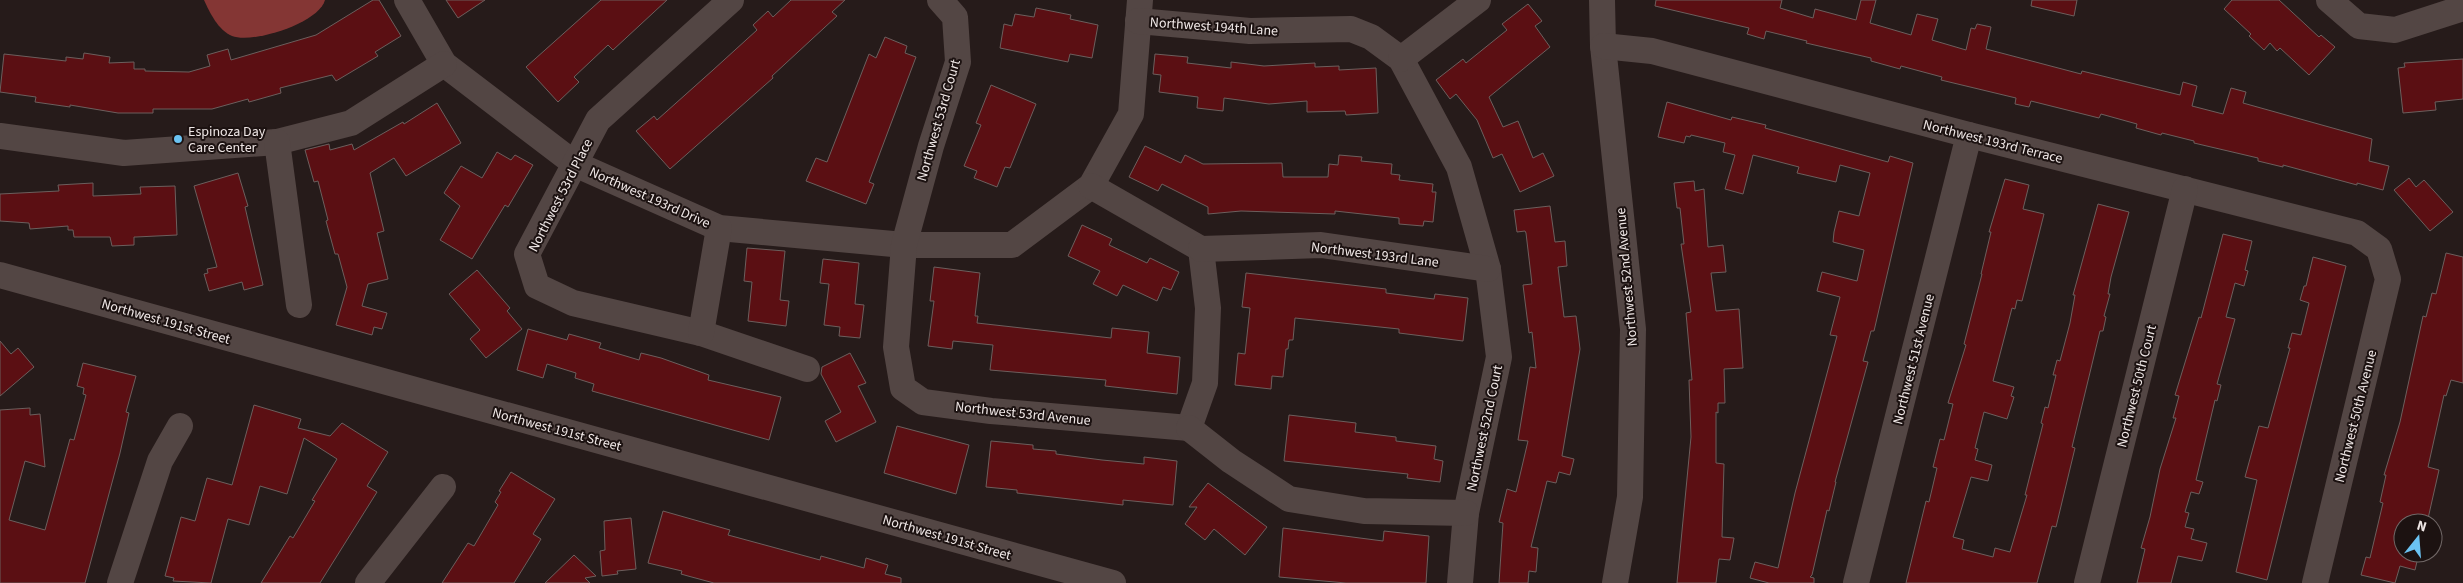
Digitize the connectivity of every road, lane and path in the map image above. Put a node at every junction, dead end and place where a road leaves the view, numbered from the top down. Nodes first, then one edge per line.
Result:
1 (407, 0) edge
2 (731, 0) edge
3 (940, 0) edge
4 (1478, 0) edge
5 (1602, 0) edge
6 (2329, 0) edge
7 (2463, 8) edge
8 (1139, 10) edge
9 (1603, 46) junction
10 (1400, 59) junction
11 (444, 64) junction
12 (1969, 135) junction
13 (0, 136) edge
14 (277, 142) junction
15 (575, 164) junction
16 (1091, 186) junction
17 (2185, 190) junction
18 (719, 228) junction
19 (904, 245) junction
20 (1202, 249) junction
21 (2379, 249) joint
22 (1488, 269) junction
23 (0, 275) edge
24 (298, 305) dead end
25 (700, 333) junction
26 (806, 369) dead end
27 (180, 426) dead end
28 (1189, 428) junction
29 (443, 487) dead end
30 (1466, 513) junction
31 (120, 583) edge
32 (368, 583) edge
33 (1113, 583) edge
34 (1460, 583) edge
35 (1615, 583) edge
36 (1856, 583) edge
37 (2087, 583) edge
38 (2315, 583) edge

1 - 11 street, Northwest 193rd Drive
2 - 15 street, Northwest 53rd Place
3 - 19 street, Northwest 53rd Court
4 - 10 street
5 - 9 street, Northwest 52nd Avenue
6 - 7 street
8 - 10 street, Northwest 194th Lane
8 - 16 street
9 - 12 street, Northwest 193rd Terrace
9 - 35 street, Northwest 52nd Avenue
10 - 22 street, Northwest 52nd Court
11 - 14 street
11 - 15 street, Northwest 193rd Drive
12 - 17 street, Northwest 193rd Terrace
12 - 36 street, Northwest 51st Avenue
13 - 14 street
14 - 24 street
15 - 18 street, Northwest 193rd Drive
15 - 25 street, Northwest 53rd Place
16 - 19 street
16 - 20 street
17 - 21 street, Northwest 193rd Terrace
17 - 37 street, Northwest 50th Court
18 - 19 street, Northwest 193rd Drive
18 - 25 street
19 - 28 street, Northwest 53rd Avenue
20 - 22 street, Northwest 193rd Lane
20 - 28 street
21 - 38 street, Northwest 50th Avenue
22 - 30 street, Northwest 52nd Court
23 - 33 street, Northwest 191st Street
25 - 26 street, Northwest 53rd Place
27 - 31 street
28 - 30 street
29 - 32 street
30 - 34 street, Northwest 52nd Court

